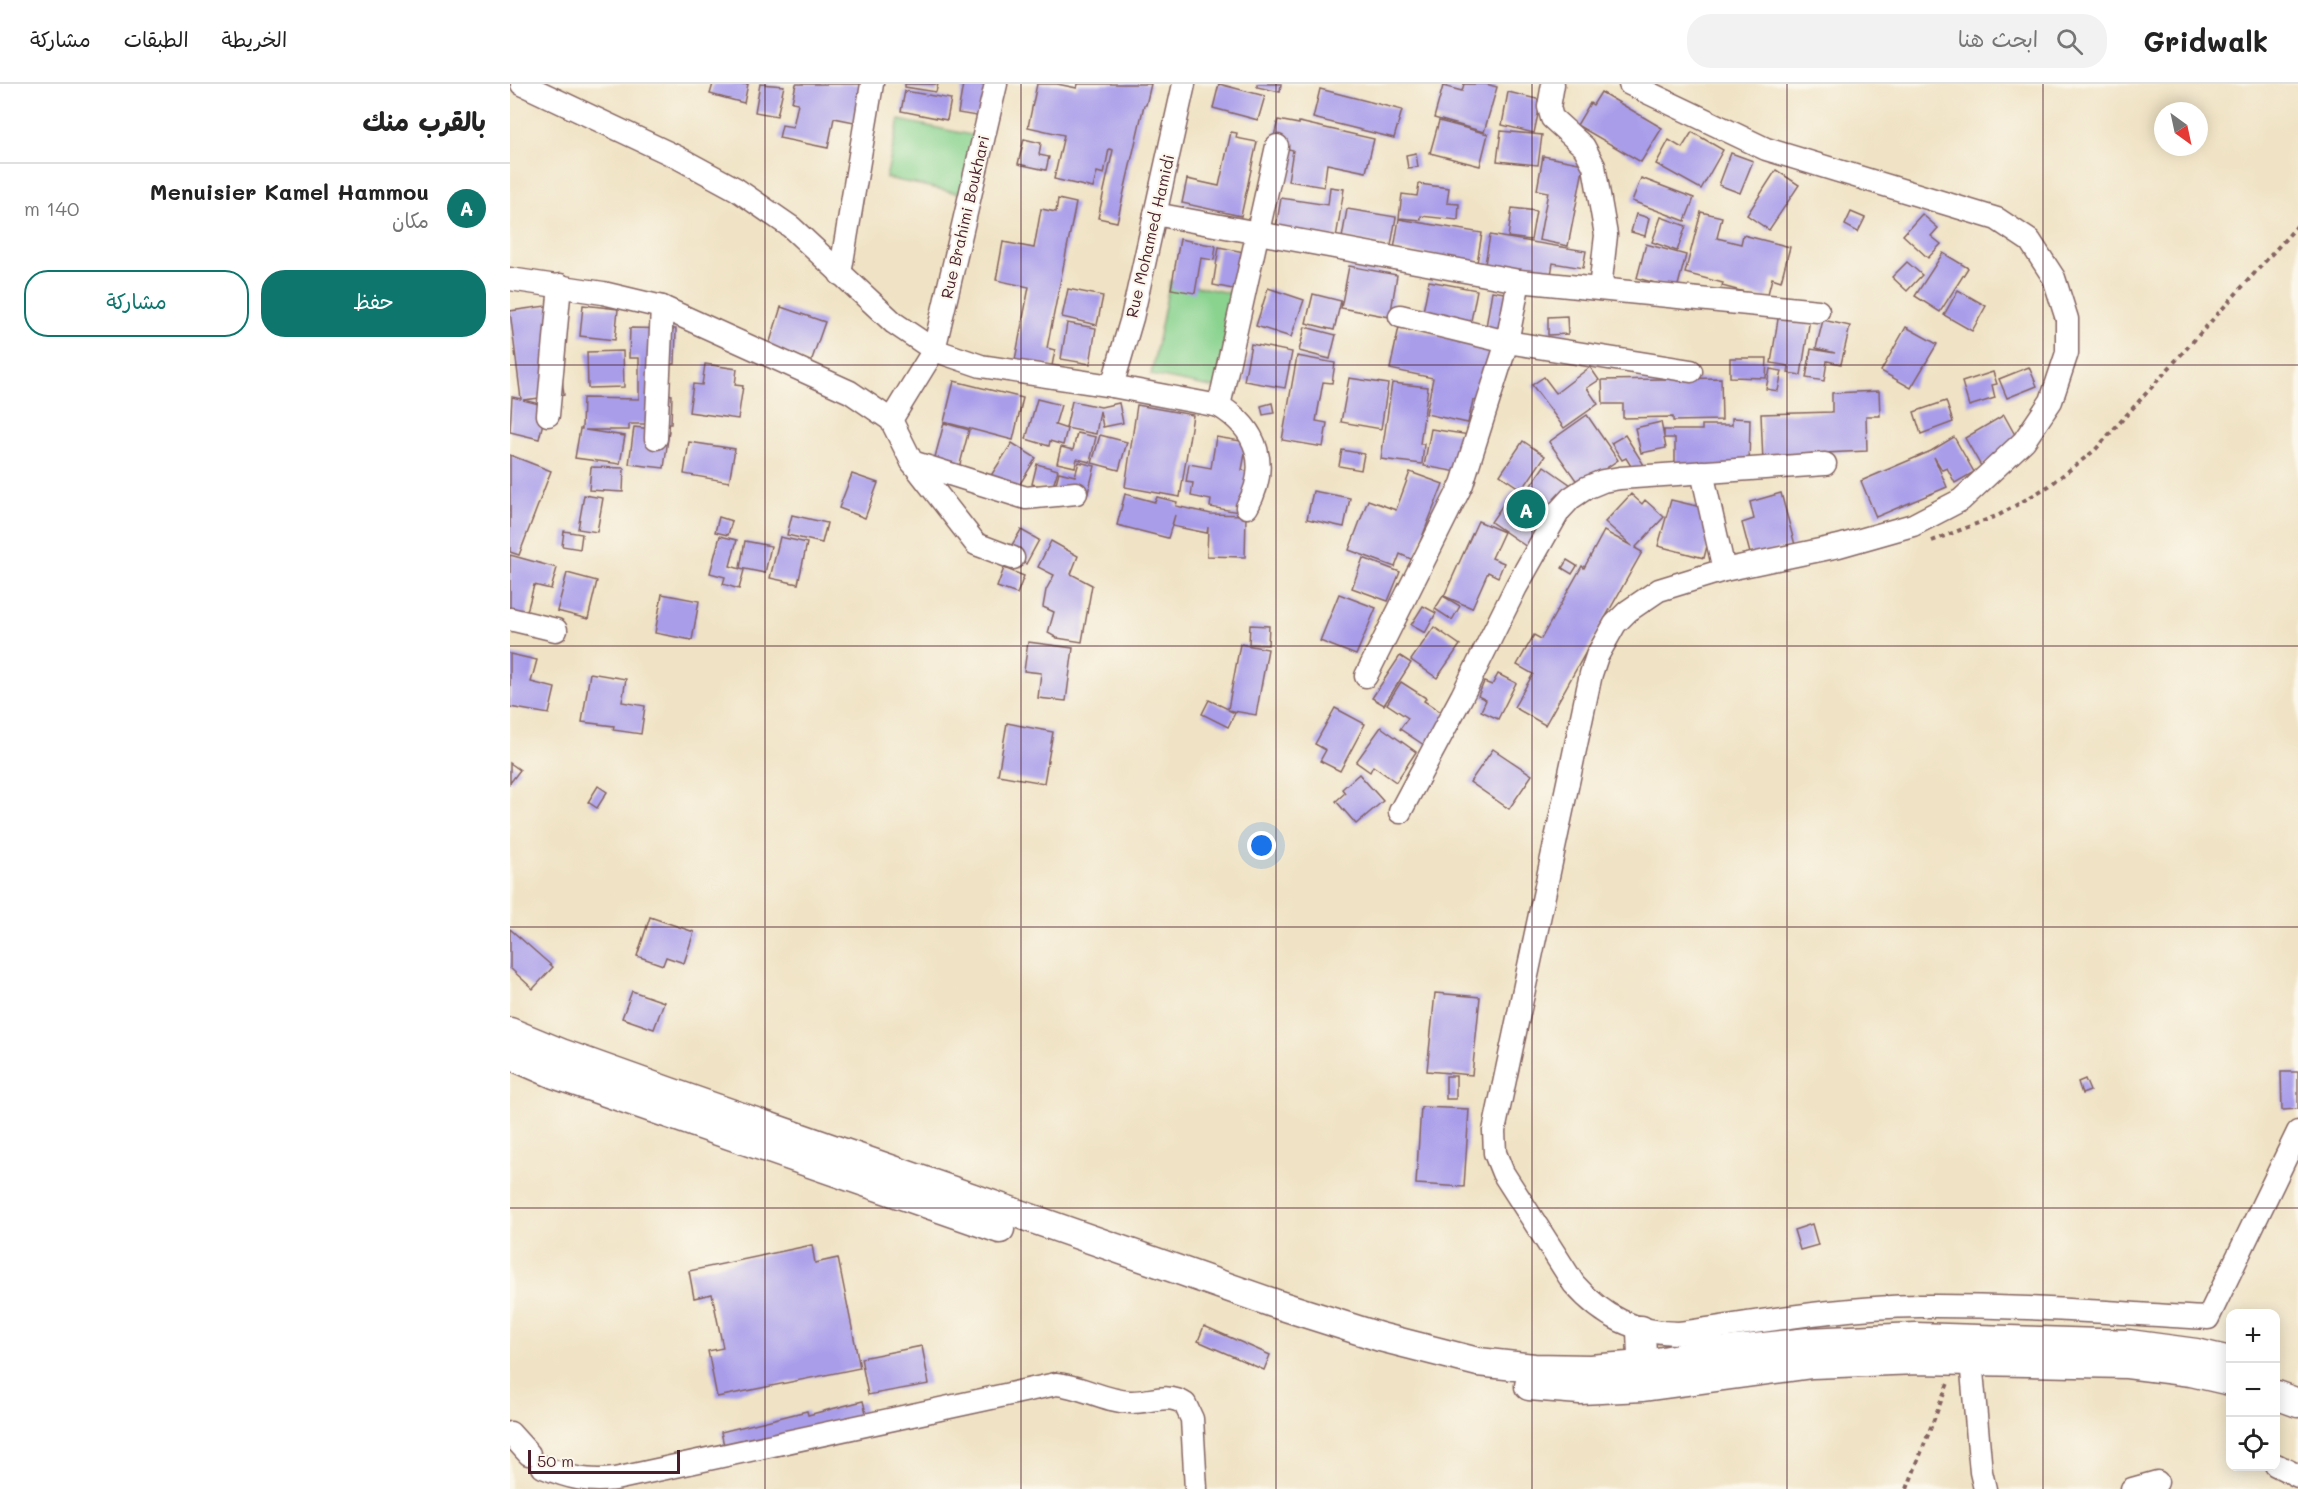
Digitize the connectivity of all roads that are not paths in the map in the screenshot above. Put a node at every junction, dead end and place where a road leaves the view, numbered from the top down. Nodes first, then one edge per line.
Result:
1 (522, 84) edge
2 (872, 84) edge
3 (996, 84) edge
4 (1184, 84) edge
5 (1553, 84) edge
6 (1629, 84) edge
7 (1277, 146) dead end
8 (1155, 214) junction
9 (1258, 231) junction
10 (840, 274) junction
11 (510, 279) edge
12 (1520, 281) junction
13 (560, 285) junction
14 (1600, 289) junction
15 (662, 307) junction
16 (1818, 311) dead end
17 (1400, 315) dead end
18 (1508, 342) junction
19 (934, 350) junction
20 (1691, 371) dead end
21 (1112, 386) junction
22 (1219, 406) junction
23 (548, 415) dead end
24 (891, 420) junction
25 (656, 438) dead end
26 (912, 462) junction
27 (1825, 464) dead end
28 (1702, 472) junction
29 (1076, 493) dead end
30 (1247, 507) dead end
31 (1013, 558) dead end
32 (1724, 570) junction
33 (510, 619) edge
34 (556, 630) dead end
35 (1366, 676) dead end
36 (1400, 812) dead end
37 (510, 1032) edge
38 (510, 1055) edge
39 (2298, 1132) edge
40 (1641, 1330) junction
41 (2226, 1359) edge
42 (1964, 1360) junction
43 (1643, 1376) junction
44 (2280, 1376) edge
45 (2226, 1380) edge
46 (2298, 1383) edge
47 (2280, 1396) edge
48 (2298, 1403) edge
49 (510, 1433) edge
50 (2280, 1467) edge
51 (2298, 1476) edge
52 (2157, 1482) dead end
53 (568, 1484) edge
54 (1196, 1489) edge
55 (1985, 1489) edge
56 (2132, 1489) edge

1 - 10 street
2 - 10 street
3 - 19 street, Rue Brahimi Boukhari
4 - 8 street, Rue Mohamed Hamidi
5 - 14 street
6 - 32 street
7 - 9 street
8 - 9 street
8 - 21 street, Rue Mohamed Hamidi
9 - 12 street
9 - 22 street
10 - 19 street
11 - 13 street
12 - 14 street
12 - 18 street
13 - 15 street
13 - 23 street
14 - 16 street
15 - 24 street
15 - 25 street
17 - 18 street
18 - 20 street
18 - 35 street
19 - 21 street
19 - 24 street, Rue Brahimi Boukhari
21 - 22 street
22 - 30 street
24 - 26 street
26 - 29 street
26 - 31 street
27 - 28 street
28 - 32 street
28 - 36 street
32 - 40 street
33 - 34 street
37 - 43 main road
38 - 43 main road
39 - 40 street
40 - 43 main road
41 - 43 main road
42 - 43 main road
42 - 45 main road
42 - 55 street
44 - 46 main road
47 - 48 main road
49 - 53 street
50 - 51 street
52 - 56 street
53 - 54 street

